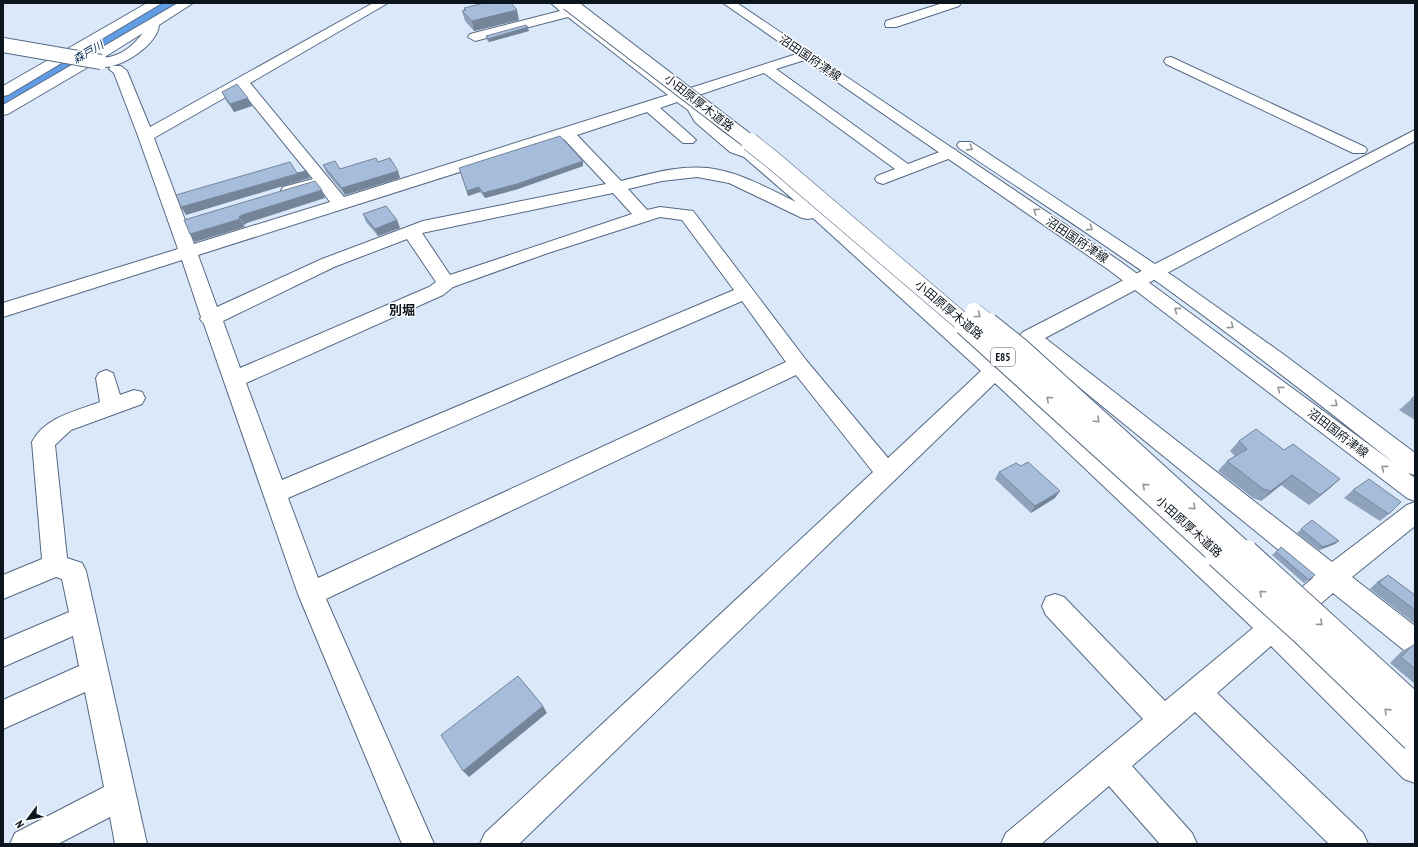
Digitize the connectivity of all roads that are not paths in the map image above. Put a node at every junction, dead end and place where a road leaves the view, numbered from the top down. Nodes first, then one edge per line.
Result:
1 (156, 3) edge
2 (187, 3) edge
3 (382, 3) edge
4 (729, 3) edge
5 (750, 3) edge
6 (955, 3) edge
7 (570, 5) edge
8 (152, 23) junction
9 (891, 24) dead end
10 (475, 37) dead end
11 (3, 45) edge
12 (806, 55) junction
13 (1171, 61) dead end
14 (108, 65) junction
15 (765, 68) junction
16 (242, 82) junction
17 (3, 92) edge
18 (680, 97) junction
19 (650, 107) junction
20 (3, 111) edge
21 (567, 133) junction
22 (146, 136) junction
23 (1414, 136) edge
24 (688, 140) dead end
25 (1359, 150) dead end
26 (950, 153) junction
27 (907, 170) junction
28 (883, 179) dead end
29 (323, 181) junction
30 (617, 187) junction
31 (277, 194) edge
32 (340, 204) junction
33 (643, 216) junction
34 (826, 221) junction
35 (411, 231) junction
36 (188, 252) junction
37 (1145, 276) junction
38 (446, 283) junction
39 (746, 292) junction
40 (3, 310) edge
41 (210, 319) junction
42 (1030, 337) junction
43 (799, 365) junction
44 (994, 370) junction
45 (106, 378) dead end
46 (235, 379) junction
47 (134, 398) dead end
48 (112, 406) junction
49 (1415, 466) edge
50 (886, 473) junction
51 (1415, 491) edge
52 (276, 493) junction
53 (1415, 512) edge
54 (55, 565) junction
55 (1333, 577) junction
56 (3, 587) edge
57 (311, 594) junction
58 (1055, 606) dead end
59 (82, 619) junction
60 (1272, 628) junction
61 (1415, 642) edge
62 (3, 654) edge
63 (93, 674) junction
64 (1196, 693) junction
65 (1415, 709) edge
66 (3, 715) edge
67 (1164, 720) junction
68 (1415, 738) edge
69 (1111, 766) junction
70 (1415, 768) edge
71 (120, 795) junction
72 (26, 844) edge
73 (131, 844) edge
74 (418, 844) edge
75 (496, 844) edge
76 (1017, 844) edge
77 (1182, 844) edge
78 (1352, 844) edge

1 - 17 main road
2 - 8 main road
3 - 16 main road
4 - 12 main road, 沼田国府津線
5 -> 37 main road, 沼田国府津線
6 - 9 main road
7 - 10 main road
7 - 18 main road
7 -> 65 main road, 小田原厚木道路 / E85, bridge
68 -> 7 main road, 小田原厚木道路 / E85, bridge
8 - 14 main road
8 - 20 main road
11 - 14 main road, bridge
12 - 15 main road
12 - 26 main road, 沼田国府津線
13 - 25 main road
14 - 22 main road
15 - 18 main road
15 - 27 main road
16 - 22 main road
16 - 29 main road
18 - 19 main road
18 - 34 main road
19 - 21 main road
19 - 24 main road
21 - 30 main road
21 - 32 main road
22 - 36 main road
23 - 37 main road
26 - 27 main road
37 -> 26 main road, 沼田国府津線
27 - 28 main road
29 - 31 main road
29 - 32 main road
30 - 33 main road
30 - 34 main road
30 - 35 main road
32 - 36 main road
33 - 38 main road
33 - 39 main road
34 - 44 main road
35 - 38 main road
35 - 41 main road
36 - 40 main road
36 - 41 main road
37 - 42 main road
37 -> 49 main road, 沼田国府津線
51 -> 37 main road, 沼田国府津線
38 - 46 main road
39 - 43 main road
39 - 52 main road
41 - 46 main road
42 - 44 main road
42 - 55 main road
43 - 50 main road
43 - 57 main road
44 - 50 main road
44 - 60 main road
45 - 48 main road
46 - 52 main road
47 - 48 main road
48 - 54 main road
50 - 75 main road
52 - 57 main road
53 - 55 main road
54 - 56 main road
54 - 59 main road
55 - 60 main road
55 - 61 main road
57 - 74 main road
58 - 67 main road
59 - 62 main road
59 - 63 main road
60 - 64 main road
60 - 70 main road
63 - 66 main road
63 - 71 main road
64 - 67 main road
64 - 78 main road
67 - 69 main road
69 - 76 main road
69 - 77 main road
71 - 72 main road
71 - 73 main road

